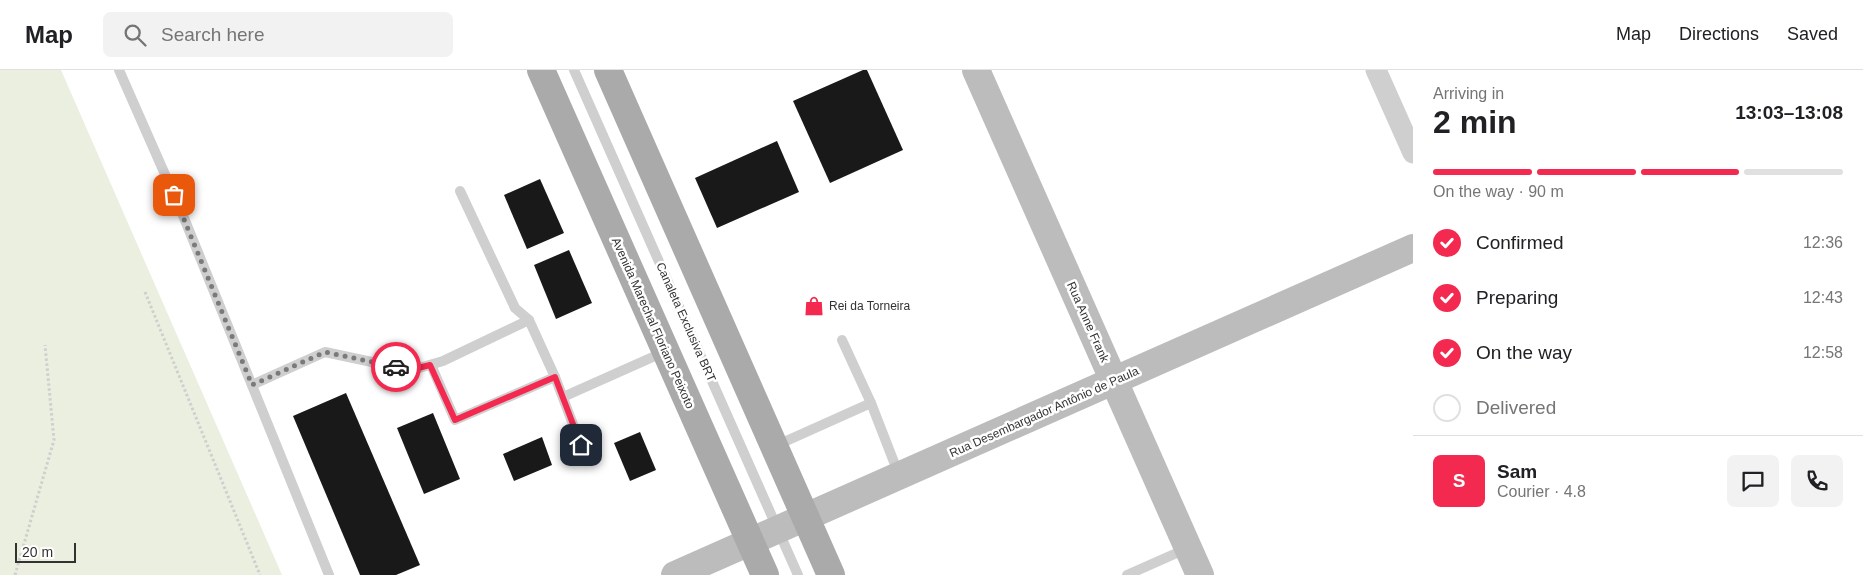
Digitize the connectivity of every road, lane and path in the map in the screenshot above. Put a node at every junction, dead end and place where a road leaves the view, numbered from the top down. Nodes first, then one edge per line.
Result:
1 (119, 70) edge
2 (541, 70) edge
3 (574, 70) edge
4 (608, 70) edge
5 (976, 70) edge
6 (1376, 70) edge
7 (1413, 153) edge
8 (460, 191) dead end
9 (1413, 248) edge
10 (144, 292) dead end
11 (529, 320) junction
12 (842, 340) dead end
13 (45, 345) dead end
14 (665, 352) junction
15 (430, 365) junction
16 (555, 377) junction
17 (1114, 381) junction
18 (252, 385) junction
19 (563, 397) junction
20 (871, 403) junction
21 (774, 446) junction
22 (587, 461) dead end
23 (899, 476) junction
24 (806, 517) junction
25 (778, 530) junction
26 (750, 542) junction
27 (1188, 548) junction
28 (15, 575) edge
29 (260, 575) edge
30 (328, 575) edge
31 (675, 575) edge
32 (765, 575) edge
33 (798, 575) edge
34 (831, 575) edge
35 (1127, 575) edge
36 (1200, 575) edge

1 - 18 lane
2 - 14 main road, Avenida Marechal Floriano Peixoto
3 - 25 lane, Canaleta Exclusiva BRT
4 - 21 main road
5 - 17 main road, Rua Anne Frank
6 - 7 street
8 - 11 lane
9 - 17 main road, Rua Desembargador Antônio de Paula
10 - 29 path
11 - 15 lane
11 - 16 lane
12 - 20 lane
13 - 28 path
14 - 19 lane
14 - 26 main road, Avenida Marechal Floriano Peixoto
15 - 16 lane
15 - 18 lane
16 - 19 lane
17 - 23 main road, Rua Desembargador Antônio de Paula
17 - 27 main road, Rua Anne Frank
18 - 30 lane
19 - 22 lane
20 - 21 lane
20 - 23 lane
21 - 24 main road
23 - 24 main road, Rua Desembargador Antônio de Paula
24 - 25 main road, Rua Desembargador Antônio de Paula
24 - 34 main road
25 - 26 main road, Rua Desembargador Antônio de Paula
25 - 33 lane, Canaleta Exclusiva BRT
26 - 31 main road, Rua Desembargador Antônio de Paula
26 - 32 main road, Avenida Marechal Floriano Peixoto
27 - 35 lane
27 - 36 main road, Rua Anne Frank

